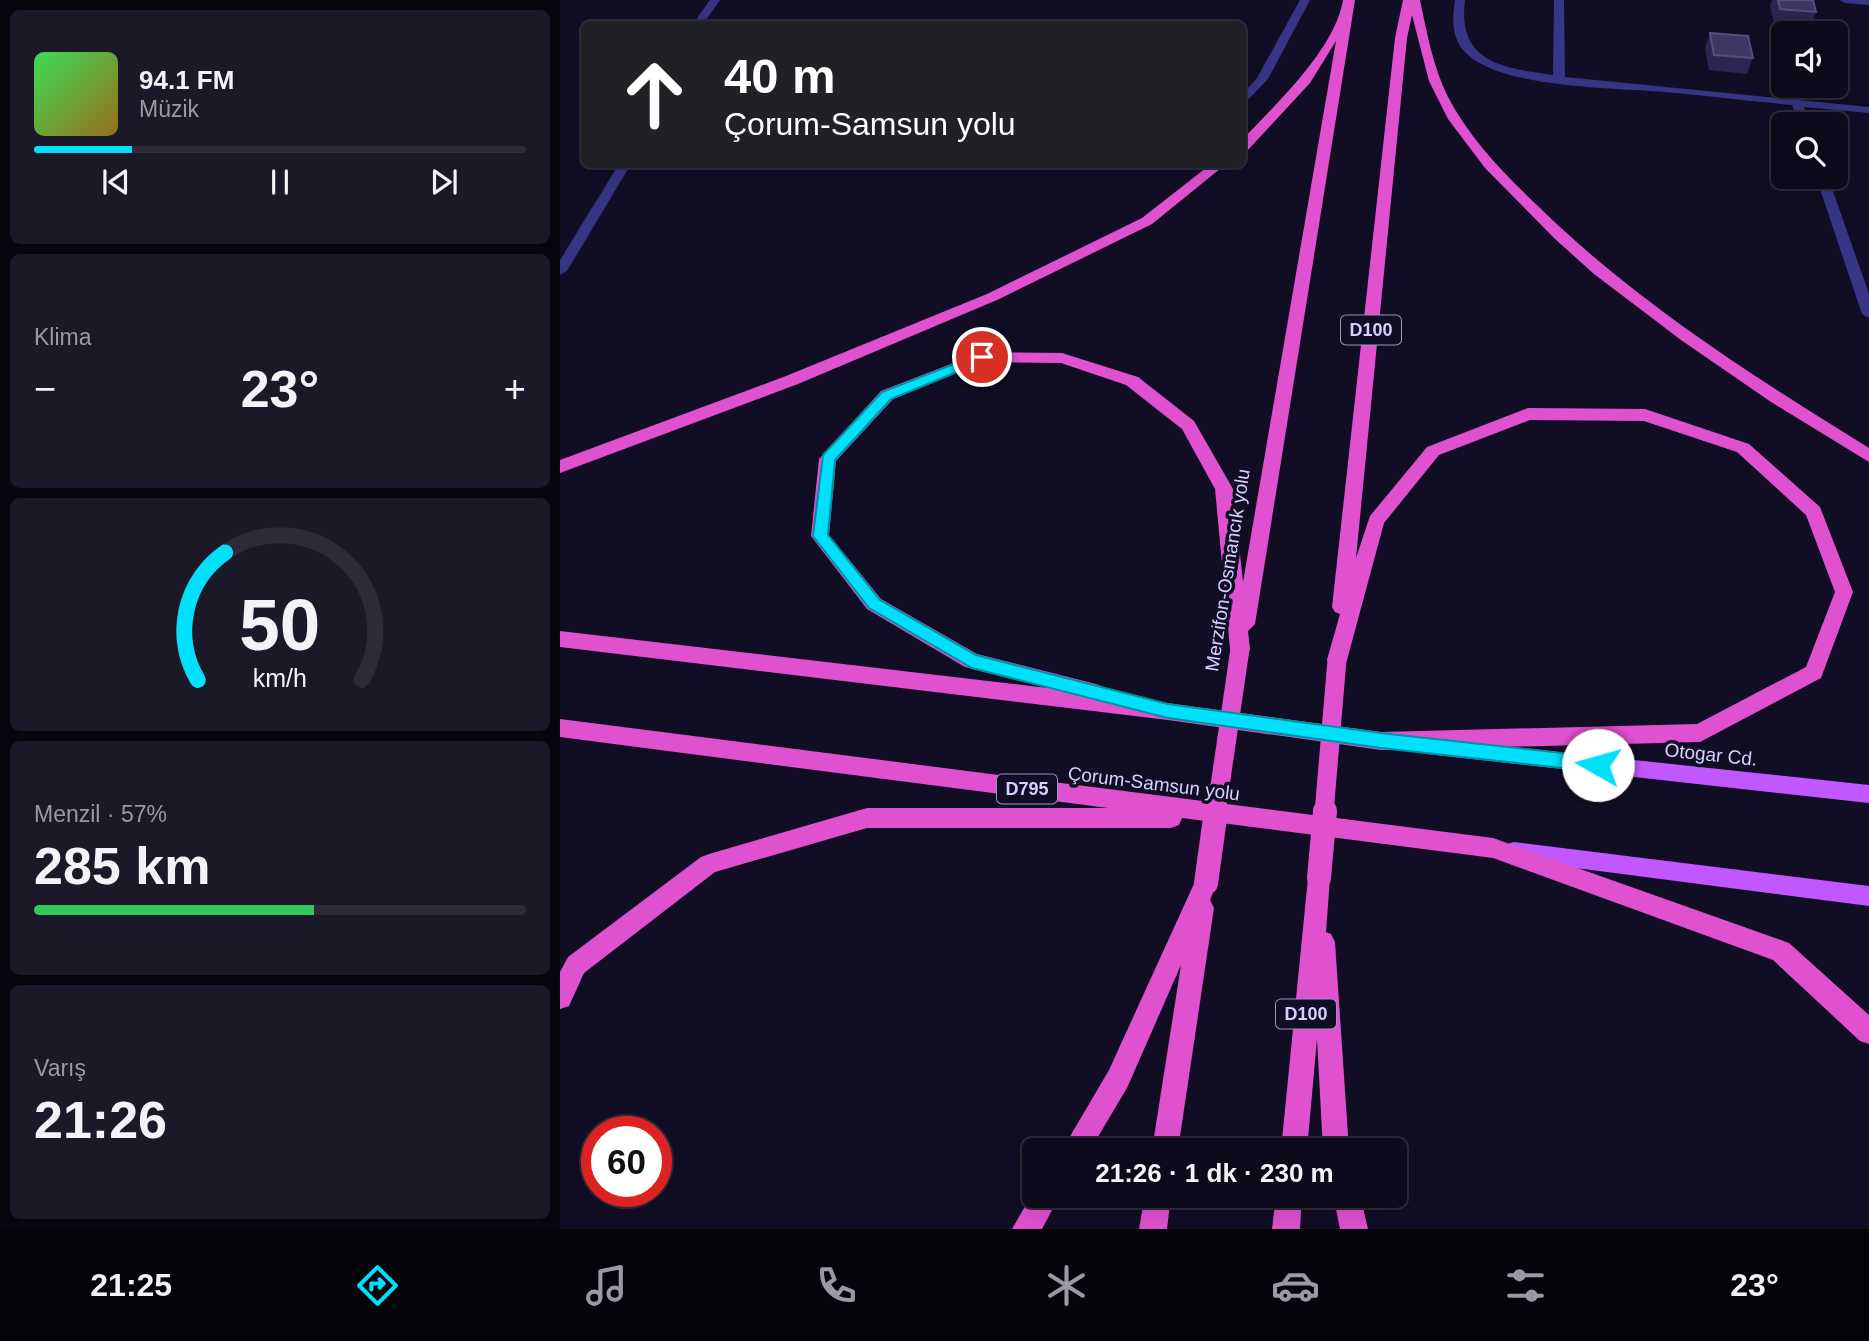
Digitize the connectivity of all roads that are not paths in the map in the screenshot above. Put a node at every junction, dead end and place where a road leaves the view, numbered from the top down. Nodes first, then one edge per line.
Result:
1 (715, 0) edge
2 (1305, 0) edge
3 (1349, 0) edge
4 (1411, 0) edge
5 (1460, 0) edge
6 (1559, 0) edge
7 (1845, 0) edge
8 (1869, 2) edge
9 (1345, 17) junction
10 (700, 21) edge
11 (1559, 78) junction
12 (1246, 98) edge
13 (1797, 102) junction
14 (1869, 110) edge
15 (1800, 112) edge
16 (1246, 144) edge
17 (623, 168) edge
18 (1215, 168) edge
19 (1826, 189) edge
20 (560, 271) edge
21 (1869, 314) edge
22 (1869, 456) edge
23 (560, 467) edge
24 (560, 639) edge
25 (1240, 649) junction
26 (1337, 660) junction
27 (1168, 711) junction
28 (560, 728) edge
29 (1381, 740) junction
30 (1869, 794) edge
31 (1252, 818) junction
32 (1493, 848) junction
33 (1319, 878) junction
34 (1206, 883) junction
35 (1869, 896) edge
36 (560, 997) edge
37 (1869, 1032) edge
38 (1082, 1138) edge
39 (1167, 1138) edge
40 (1295, 1138) edge
41 (1335, 1138) edge
42 (1039, 1208) edge
43 (1156, 1208) edge
44 (1288, 1208) edge
45 (1349, 1208) edge
46 (1026, 1229) edge
47 (1153, 1229) edge
48 (1286, 1229) edge
49 (1354, 1229) edge

1 - 10 street
2 - 12 street
3 - 9 highway, Merzifon-Osmancık yolu
4 - 22 highway
4 - 26 highway, D100
5 - 11 street
6 - 11 street
7 - 8 street
9 - 16 highway
9 - 25 highway, Merzifon-Osmancık yolu
11 - 13 street
13 - 14 street
13 - 15 street
17 - 20 street
18 - 23 highway
19 - 21 street
24 - 27 highway
25 - 27 highway
25 - 34 highway, Merzifon-Osmancık yolu, bridge
26 - 29 highway
26 - 33 highway, D100, bridge
27 - 29 highway
28 - 31 highway, Çorum-Samsun yolu / D795
29 - 30 main road, Otogar Cd.
31 - 32 highway, Çorum-Samsun yolu / D795
31 - 36 highway
32 - 35 main road
32 - 37 highway, Çorum-Samsun yolu
33 - 40 highway, D100
33 - 41 highway
34 - 38 highway
34 - 39 highway, Merzifon-Osmancık yolu
42 - 46 highway
43 - 47 highway
44 - 48 highway
45 - 49 highway

